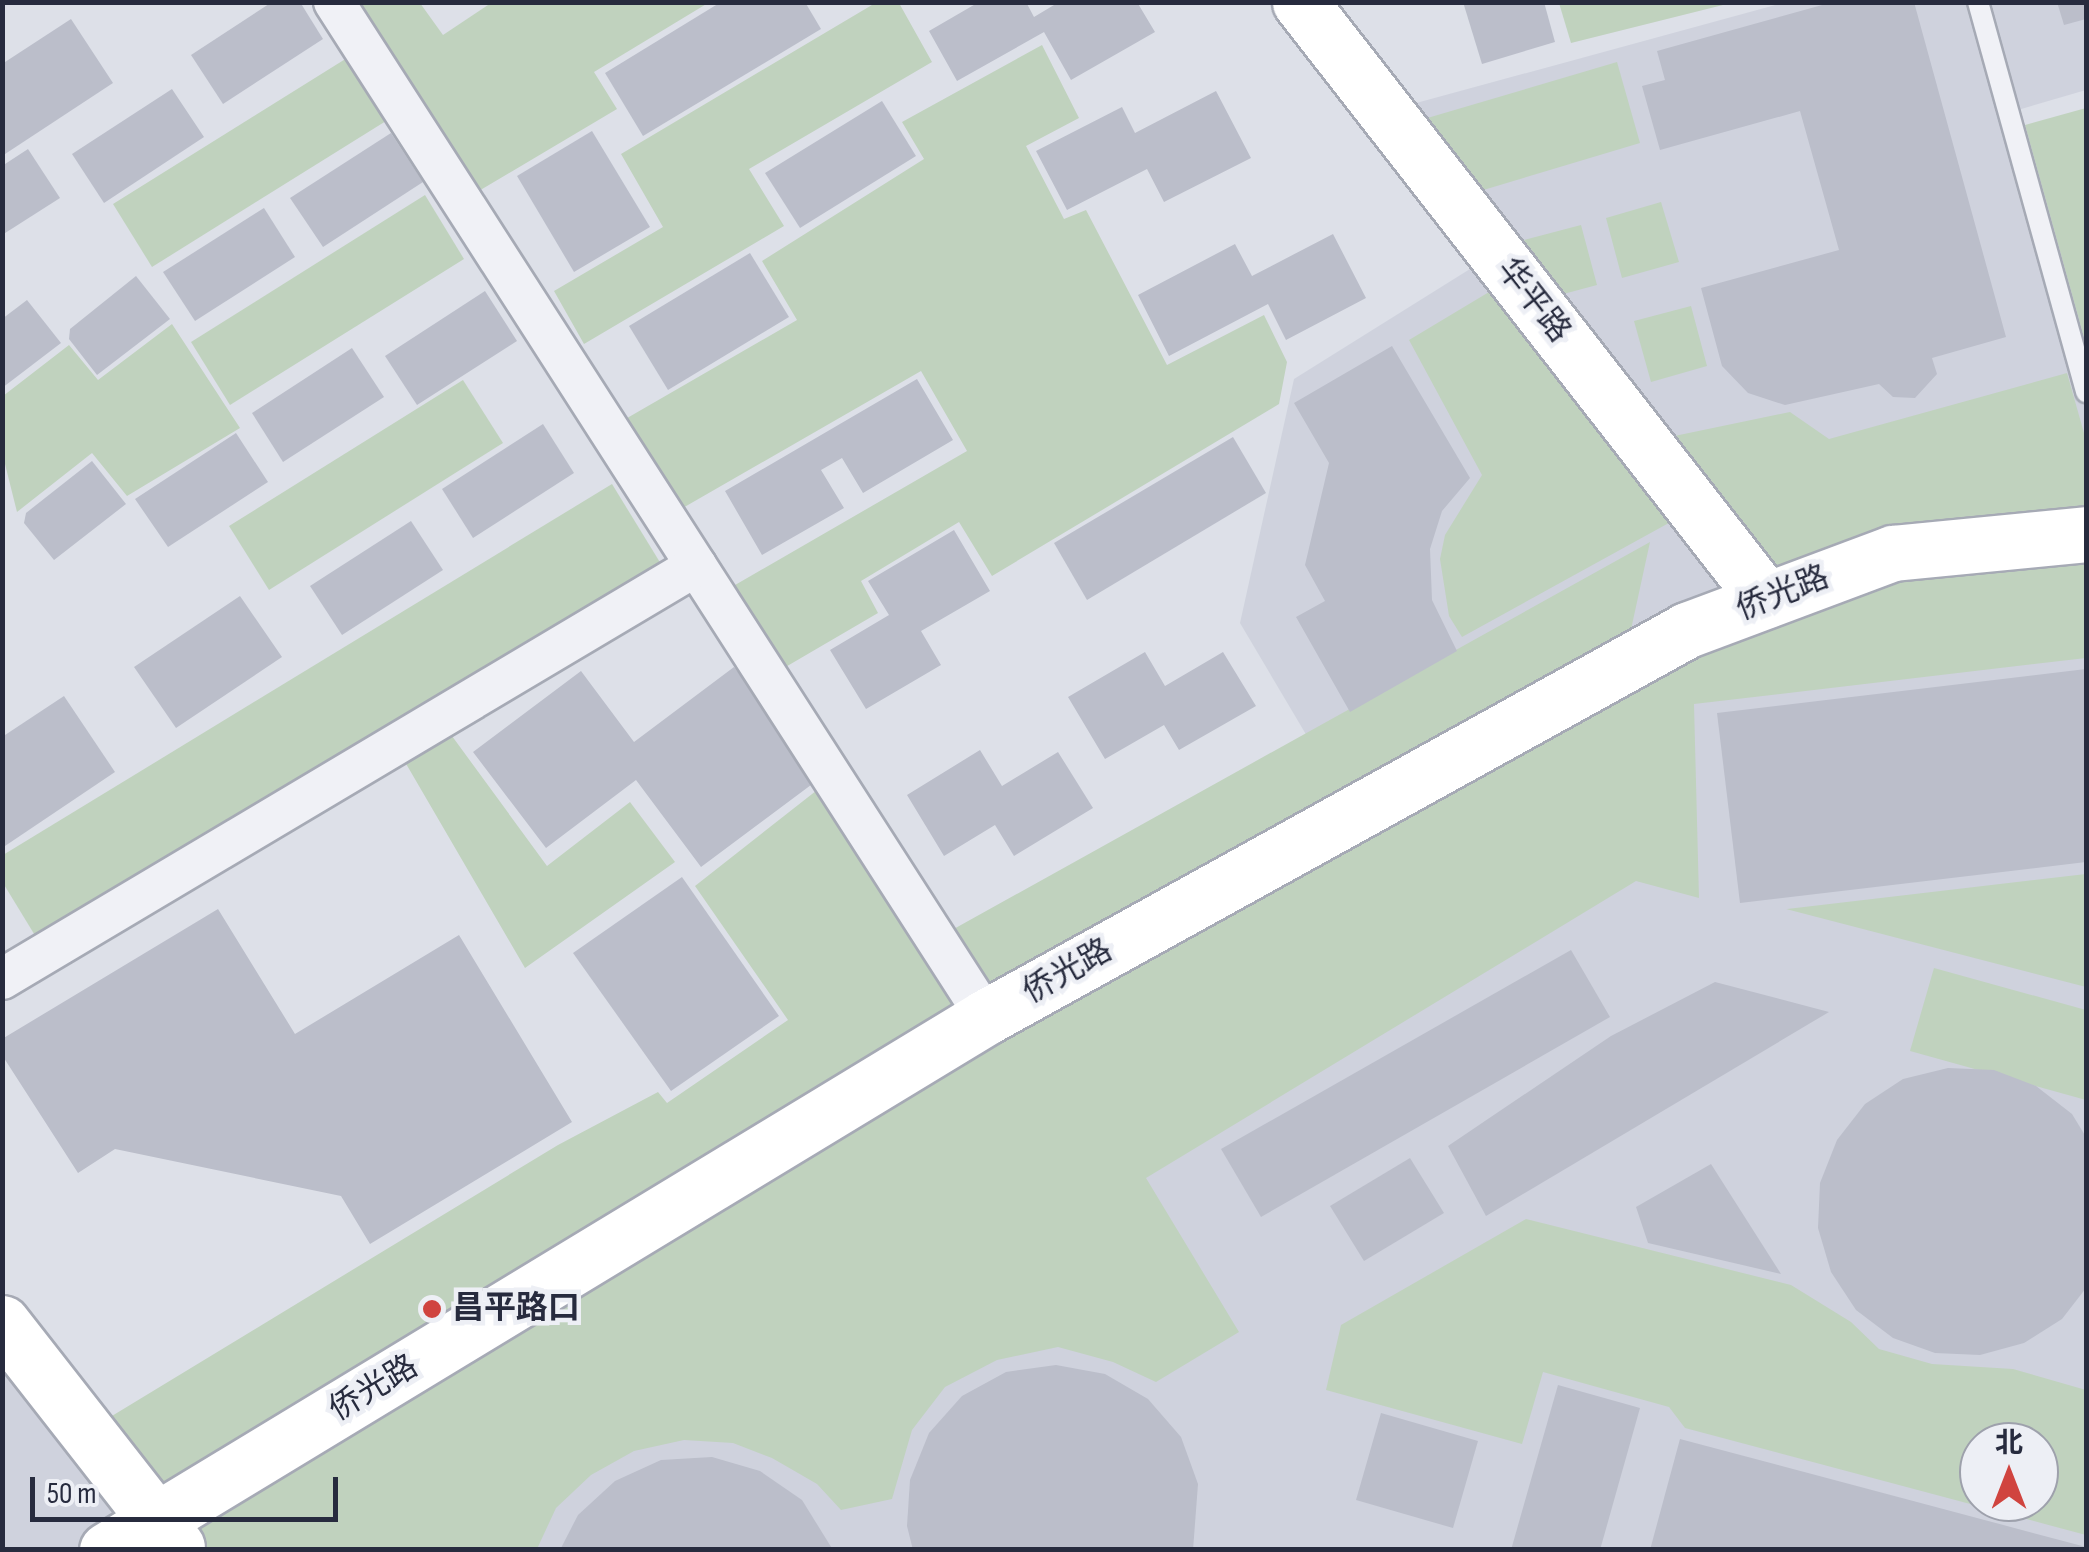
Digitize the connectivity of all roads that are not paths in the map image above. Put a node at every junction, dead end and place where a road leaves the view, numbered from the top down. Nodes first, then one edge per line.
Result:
1 (334, 2) edge
2 (1300, 2) edge
3 (1978, 2) edge
4 (2086, 392) edge
5 (2086, 534) edge
6 (696, 566) junction
7 (1766, 600) junction
8 (2, 979) edge
9 (986, 1017) junction
10 (2, 1324) edge
11 (168, 1535) edge
12 (107, 1550) edge

1 - 6 street
2 - 7 street, 华平路
3 - 4 lane
5 - 7 street, 侨光路
6 - 8 street
6 - 9 street
7 - 9 street, 侨光路
9 - 11 street, 侨光路
10 - 11 street
11 - 12 street, 侨光路

